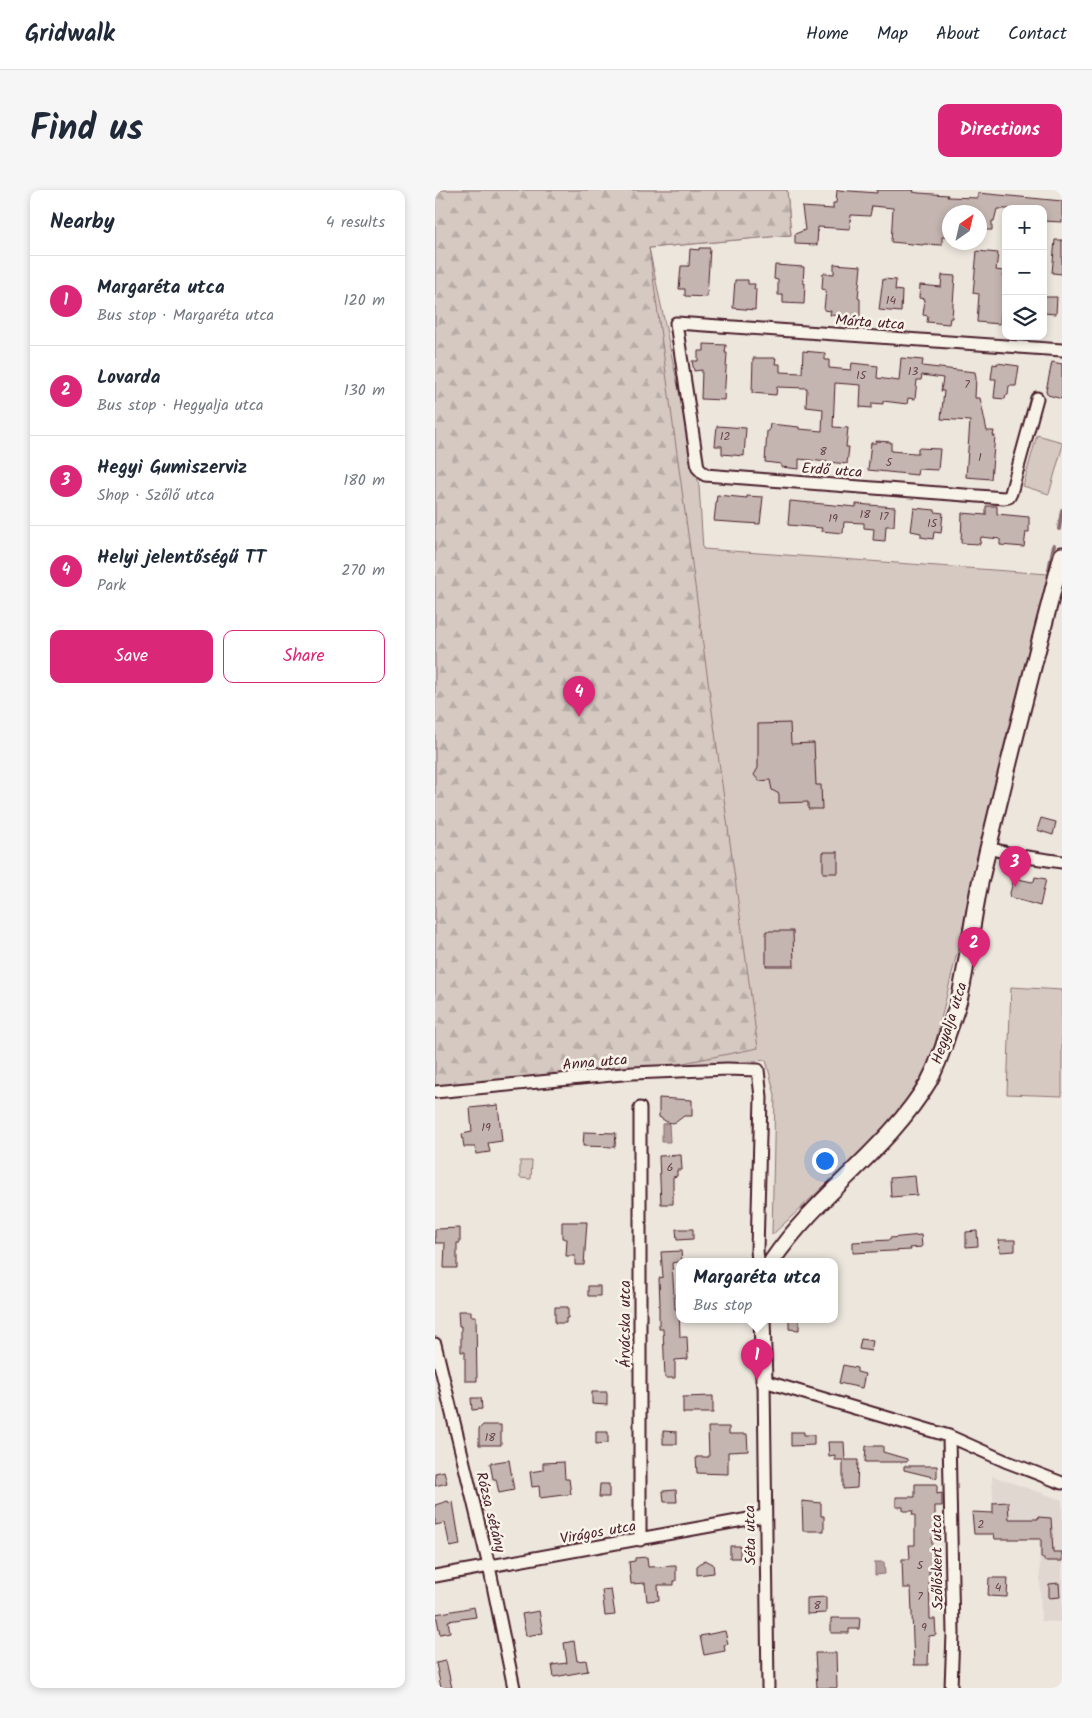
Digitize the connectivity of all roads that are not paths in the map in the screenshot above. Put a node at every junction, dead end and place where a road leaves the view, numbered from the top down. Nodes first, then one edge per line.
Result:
1 (675, 323) joint
2 (1062, 350) edge
3 (1037, 398) dead end
4 (1062, 555) edge
5 (988, 848) junction
6 (1062, 862) edge
7 (435, 1092) edge
8 (640, 1108) dead end
9 (758, 1258) edge
10 (774, 1258) edge
11 (762, 1323) edge
12 (435, 1344) edge
13 (764, 1381) junction
14 (949, 1436) junction
15 (1062, 1483) edge
16 (765, 1516) junction
17 (640, 1540) junction
18 (489, 1566) junction
19 (435, 1576) edge
20 (513, 1688) edge
21 (768, 1688) edge
22 (951, 1688) edge

1 - 2 street, Márta utca
1 - 3 street, Erdő utca
4 - 5 street, Hegyalja utca
5 - 6 street
5 - 10 street, Hegyalja utca
7 - 9 street, Anna utca
8 - 17 street, Árvácska utca
11 - 13 street
12 - 18 street, Rózsa sétány
13 - 14 street
13 - 16 street, Séta utca
14 - 15 street
14 - 22 street, Szőlőskert utca
16 - 17 street, Virágos utca
16 - 21 street, Séta utca
17 - 18 street, Virágos utca
18 - 19 street, Virágos utca
18 - 20 street, Rózsa sétány

